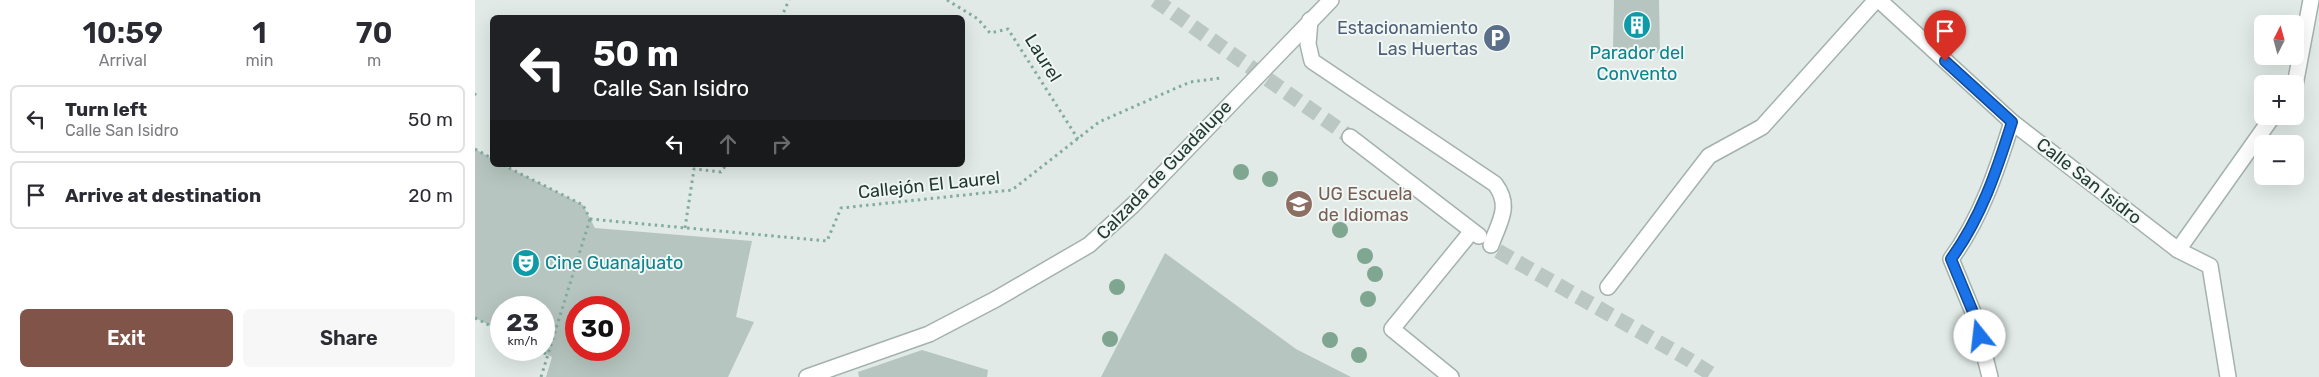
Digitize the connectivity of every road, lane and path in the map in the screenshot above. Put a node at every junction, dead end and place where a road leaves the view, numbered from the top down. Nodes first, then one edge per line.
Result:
1 (789, 0) edge
2 (947, 0) edge
3 (1331, 0) edge
4 (1877, 0) edge
5 (2311, 0) edge
6 (782, 15) edge
7 (1310, 20) junction
8 (2297, 75) edge
9 (1223, 77) dead end
10 (475, 93) edge
11 (475, 98) edge
12 (2012, 122) junction
13 (2267, 125) edge
14 (1350, 137) tunnel mouth
15 (1078, 139) junction
16 (475, 150) edge
17 (490, 158) edge
18 (507, 167) edge
19 (725, 167) edge
20 (590, 219) junction
21 (685, 228) junction
22 (1472, 231) junction
23 (2178, 250) junction
24 (1608, 287) dead end
25 (475, 318) edge
26 (490, 326) edge
27 (555, 332) edge
28 (546, 361) edge
29 (541, 377) edge
30 (807, 377) edge
31 (1451, 377) edge
32 (1990, 377) edge
33 (2228, 377) edge

1 - 6 path
2 - 15 path, Laurel
3 - 7 street, Calzada de Guadalupe
4 - 12 street, Calle San Isidro
4 - 24 street
5 - 8 street
7 - 22 street
7 - 30 street, Calzada de Guadalupe
9 - 15 path, Callejón El Laurel
10 - 11 path
12 - 23 street, Calle San Isidro
12 - 32 street
13 - 23 street
14 - 22 street
15 - 21 path, Callejón El Laurel
16 - 17 path
18 - 20 path
19 - 21 path
20 - 21 path, Callejón El Laurel
20 - 27 path
22 - 31 street
23 - 33 street, Calle San Isidro
25 - 26 path
28 - 29 path

